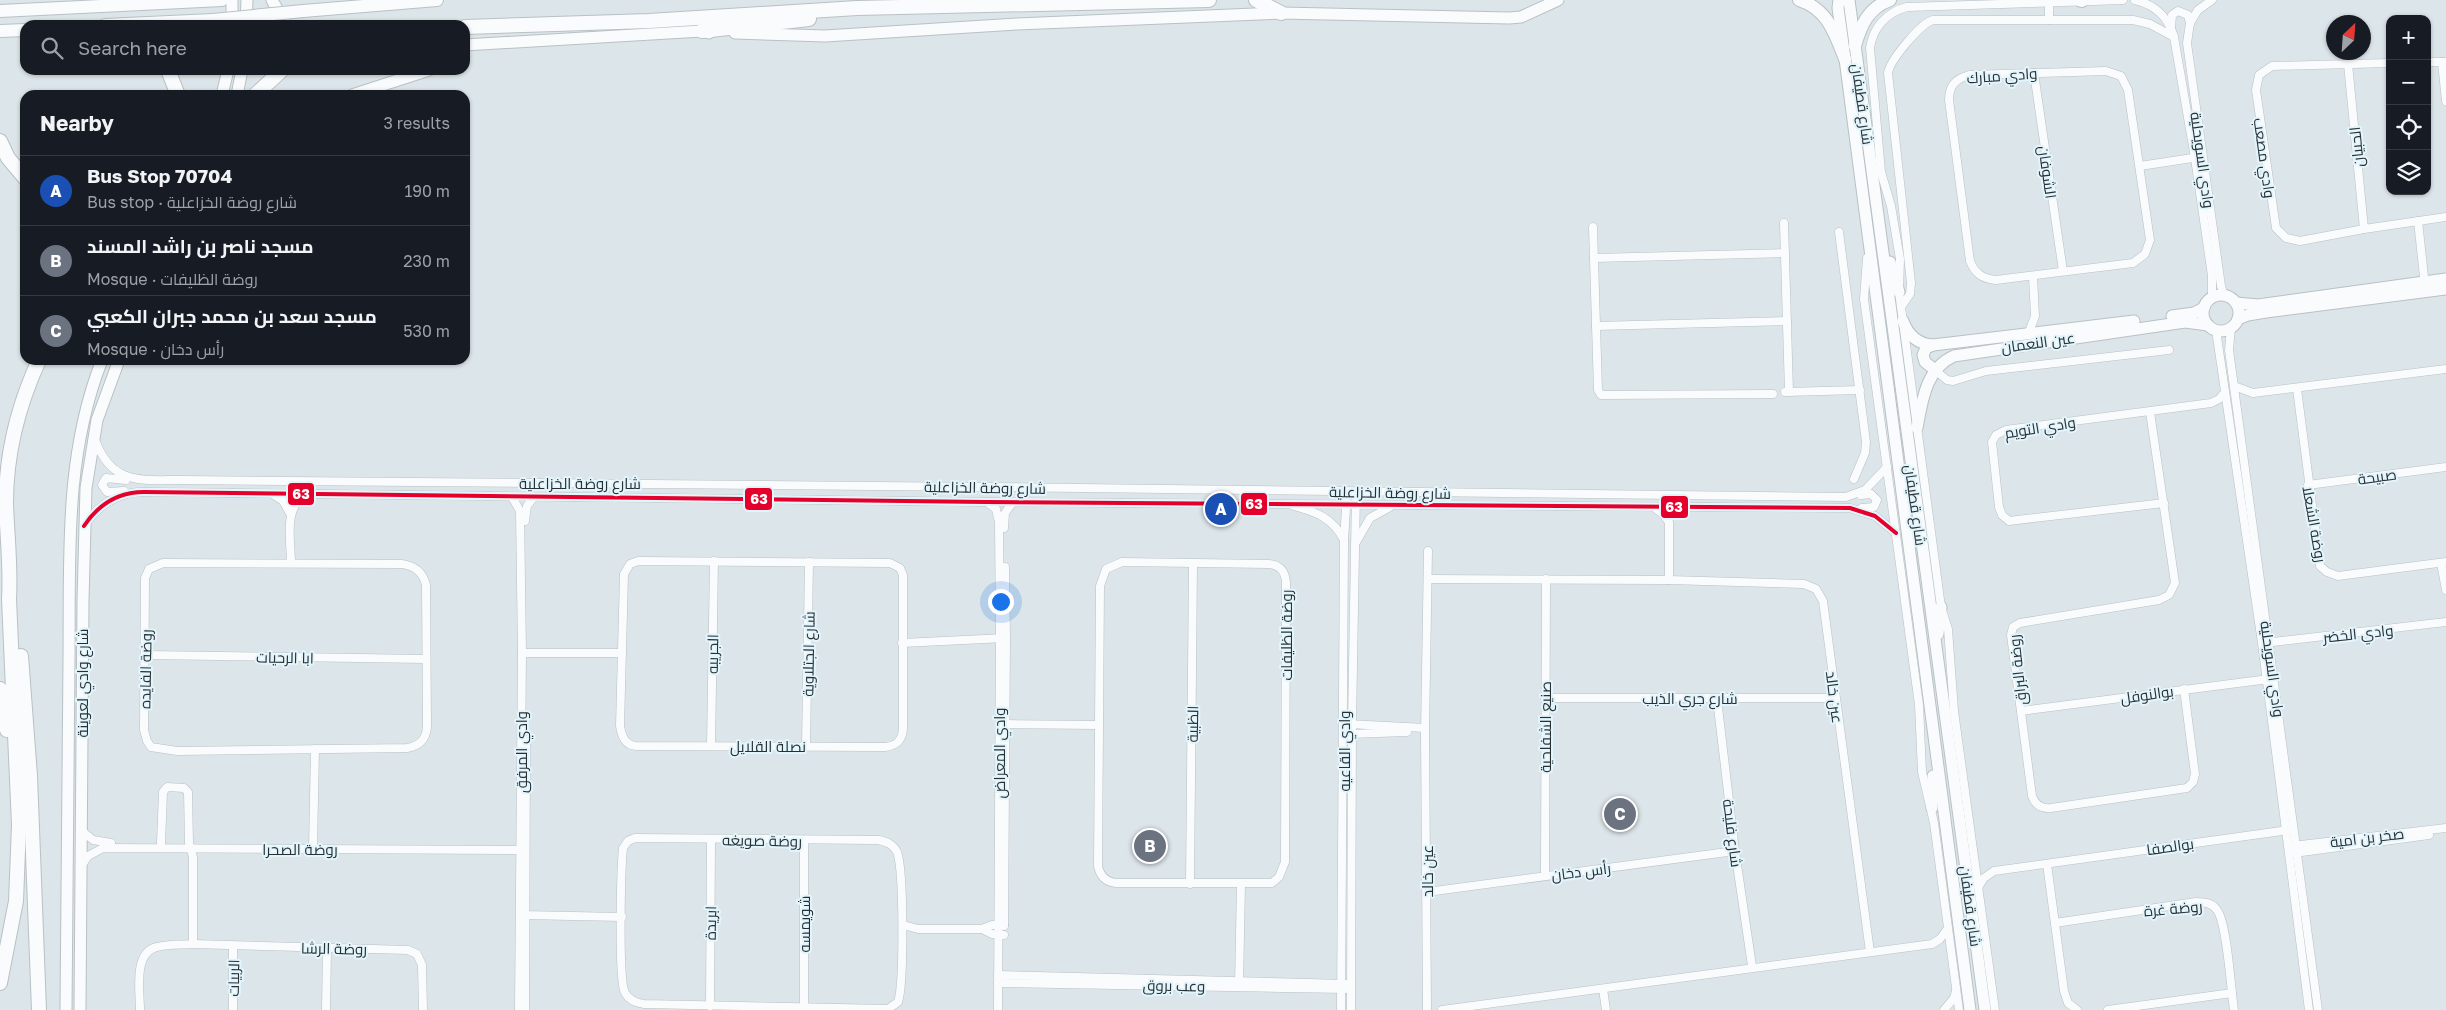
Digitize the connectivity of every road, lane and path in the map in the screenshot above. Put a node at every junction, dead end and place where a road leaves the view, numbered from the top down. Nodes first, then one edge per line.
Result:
1 (211, 0) edge
2 (222, 0) edge
3 (232, 0) edge
4 (247, 0) edge
5 (272, 0) edge
6 (437, 0) edge
7 (1210, 0) edge
8 (1256, 0) edge
9 (1558, 0) edge
10 (1799, 0) edge
11 (1839, 0) edge
12 (1849, 0) edge
13 (1890, 0) edge
14 (2081, 0) edge
15 (2123, 0) edge
16 (2135, 0) edge
17 (2212, 0) edge
18 (2048, 2) junction
19 (894, 4) edge
20 (4, 11) edge
21 (1281, 13) junction
22 (213, 20) edge
23 (232, 20) edge
24 (246, 20) edge
25 (283, 20) edge
26 (2049, 20) junction
27 (2190, 23) junction
28 (470, 27) edge
29 (2171, 28) junction
30 (20, 30) edge
31 (4, 31) edge
32 (702, 31) junction
33 (2174, 37) junction
34 (470, 45) edge
35 (1855, 46) junction
36 (1845, 59) junction
37 (2431, 62) edge
38 (2444, 62) edge
39 (2386, 63) edge
40 (2348, 64) junction
41 (2034, 73) junction
42 (170, 75) edge
43 (227, 75) edge
44 (241, 75) edge
45 (277, 75) edge
46 (413, 75) edge
47 (176, 90) edge
48 (223, 90) edge
49 (238, 90) edge
50 (260, 90) edge
51 (367, 90) edge
52 (2446, 101) edge
53 (0, 141) edge
54 (2198, 157) junction
55 (2140, 166) junction
56 (20, 172) edge
57 (2446, 217) edge
58 (2418, 221) junction
59 (1784, 223) dead end
60 (1593, 227) dead end
61 (2364, 229) junction
62 (1839, 232) dead end
63 (1881, 236) junction
64 (1869, 246) junction
65 (1785, 253) junction
66 (1594, 258) junction
67 (2063, 272) junction
68 (2033, 277) junction
69 (2446, 280) edge
70 (2426, 287) junction
71 (2446, 289) edge
72 (1899, 292) junction
73 (2224, 296) junction
74 (2212, 298) junction
75 (2236, 303) junction
76 (1901, 307) junction
77 (2204, 308) junction
78 (2035, 316) junction
79 (1787, 321) junction
80 (1903, 321) junction
81 (2234, 324) junction
82 (1596, 326) junction
83 (2212, 328) junction
84 (2047, 332) junction
85 (2028, 335) junction
86 (1933, 345) junction
87 (2169, 350) dead end
88 (37, 365) edge
89 (100, 365) edge
90 (118, 365) edge
91 (2446, 369) edge
92 (1935, 370) junction
93 (2234, 386) junction
94 (2297, 389) junction
95 (1860, 390) junction
96 (2225, 392) junction
97 (2253, 393) junction
98 (1773, 394) dead end
99 (1878, 403) junction
100 (2211, 403) junction
101 (1862, 404) junction
102 (2238, 406) junction
103 (2227, 410) junction
104 (2150, 412) junction
105 (1916, 428) junction
106 (94, 435) junction
107 (1886, 467) junction
108 (2446, 467) edge
109 (1854, 479) dead end
110 (141, 480) junction
111 (2308, 485) junction
112 (144, 492) junction
113 (1347, 492) junction
114 (1356, 492) junction
115 (274, 495) junction
116 (306, 495) junction
117 (1856, 495) junction
118 (512, 497) junction
119 (533, 498) junction
120 (986, 502) junction
121 (1013, 502) junction
122 (1282, 503) junction
123 (2164, 503) junction
124 (1346, 504) junction
125 (1355, 504) junction
126 (1398, 504) junction
127 (1655, 508) junction
128 (1683, 508) junction
129 (1850, 508) junction
130 (290, 515) junction
131 (1669, 522) junction
132 (84, 526) junction
133 (1896, 533) junction
134 (1344, 542) junction
135 (1354, 546) junction
136 (1428, 551) dead end
137 (714, 561) junction
138 (809, 562) junction
139 (2443, 562) edge
140 (290, 563) junction
141 (1194, 564) junction
142 (11, 576) junction
143 (1428, 579) junction
144 (1546, 579) junction
145 (1669, 580) junction
146 (2446, 590) edge
147 (1940, 607) junction
148 (2446, 622) edge
149 (1003, 638) junction
150 (902, 643) junction
151 (2265, 643) junction
152 (1936, 653) junction
153 (524, 654) junction
154 (622, 654) junction
155 (145, 655) junction
156 (426, 659) junction
157 (2270, 679) junction
158 (0, 689) edge
159 (2184, 689) junction
160 (1545, 698) junction
161 (1835, 698) junction
162 (1717, 699) junction
163 (2021, 711) junction
164 (1002, 724) junction
165 (1348, 724) junction
166 (1098, 726) junction
167 (1425, 730) junction
168 (1348, 734) junction
169 (711, 746) junction
170 (806, 746) junction
171 (315, 749) junction
172 (1935, 757) junction
173 (1932, 808) junction
174 (19, 825) junction
175 (2446, 828) edge
176 (81, 830) junction
177 (2290, 830) junction
178 (2446, 834) edge
179 (711, 840) junction
180 (804, 841) junction
181 (161, 843) junction
182 (190, 846) junction
183 (313, 846) junction
184 (523, 847) junction
185 (2293, 850) junction
186 (1735, 851) junction
187 (1976, 861) junction
188 (2047, 864) junction
189 (81, 866) junction
190 (1994, 871) junction
191 (1545, 875) junction
192 (1190, 884) junction
193 (1240, 884) junction
194 (1979, 886) junction
195 (1427, 892) junction
196 (523, 915) junction
197 (622, 917) junction
198 (2055, 923) junction
199 (902, 924) junction
200 (1002, 925) junction
201 (1948, 928) junction
202 (918, 929) junction
203 (982, 929) junction
204 (903, 933) junction
205 (1002, 935) junction
206 (193, 944) junction
207 (1932, 944) junction
208 (233, 946) junction
209 (327, 948) junction
210 (1870, 952) junction
211 (1952, 952) junction
212 (1752, 966) junction
213 (1001, 975) junction
214 (0, 983) edge
215 (1001, 983) junction
216 (1239, 984) junction
217 (1342, 986) junction
218 (1351, 987) junction
219 (1603, 988) junction
220 (1956, 990) junction
221 (2232, 993) junction
222 (710, 1006) junction
223 (804, 1007) junction
224 (761, 1008) edge
225 (39, 1010) edge
226 (66, 1010) edge
227 (80, 1010) edge
228 (140, 1010) edge
229 (232, 1010) edge
230 (326, 1010) edge
231 (424, 1010) edge
232 (520, 1010) edge
233 (525, 1010) edge
234 (998, 1010) edge
235 (1003, 1010) edge
236 (1341, 1010) edge
237 (1350, 1010) edge
238 (1427, 1010) edge
239 (1442, 1010) edge
240 (1606, 1010) edge
241 (1944, 1010) edge
242 (1959, 1010) edge
243 (1970, 1010) edge
244 (1985, 1010) edge
245 (1995, 1010) edge
246 (2077, 1010) edge
247 (2108, 1010) edge
248 (2234, 1010) edge
249 (2309, 1010) edge
250 (2318, 1010) edge

1 - 2 main road
1 - 20 main road
3 - 23 street
4 - 24 street
5 - 25 street
6 - 22 main road, bridge
7 - 19 highway
8 - 21 highway
9 - 21 street
10 - 36 main road
11 - 36 street, شارع قطيفان
12 - 35 street, شارع قطيفان
13 - 35 main road
14 - 15 street
14 - 18 street
16 - 29 street, وادي السويحلية
17 - 27 street
18 - 26 street
18 - 72 street, شارع قطيفان
19 - 28 highway
19 - 32 highway
21 - 32 street
26 - 33 street
26 - 76 street
27 - 29 street
27 - 54 street, وادي السويحلية
29 - 33 street, وادي السويحلية
30 - 31 main road
32 - 34 street
33 - 54 street, وادي السويحلية
35 - 63 street, شارع قطيفان
36 - 64 street, شارع قطيفان
37 - 38 street
38 - 52 street
39 - 40 street, وادي مصعب
40 - 61 street, الحبيان
40 - 61 street, وادي مصعب
41 - 55 street, وادي مبارك
41 - 67 street, الشوفان
41 - 68 street, وادي مبارك
42 - 47 highway
43 - 48 street
44 - 49 street
45 - 50 highway
46 - 51 street
53 - 56 highway
54 - 55 street
54 - 73 street, وادي السويحلية
54 - 74 street, وادي السويحلية
55 - 67 street, وادي مبارك
57 - 58 street, وادي مصعب
58 - 61 street, وادي مصعب
58 - 70 street
59 - 65 street
60 - 66 street
62 - 95 street
63 - 72 street
63 - 152 street, شارع قطيفان
64 - 99 street, شارع قطيفان
64 - 172 street, شارع قطيفان
65 - 66 street
65 - 79 street
66 - 82 street
67 - 68 street, وادي مبارك
68 - 78 street
69 - 70 street
70 - 71 street
70 - 75 street
70 - 81 street
72 - 76 street, شارع قطيفان
73 - 74 street
73 - 75 street
74 - 77 street
75 - 81 street
76 - 80 street, شارع قطيفان
77 - 83 street
77 - 84 street, عين النعمان
78 - 84 street
78 - 85 street
79 - 82 street
79 - 95 street
80 - 86 street
80 - 105 street, شارع قطيفان
81 - 83 street
81 - 93 street, وادي السويحلية
82 - 98 street
83 - 92 street, عين النعمان
83 - 96 street, وادي السويحلية
84 - 85 street, عين النعمان
85 - 86 street, عين النعمان
86 - 92 street
87 - 92 street
88 - 142 highway
89 - 226 street, شارع وادي لعوينة
90 - 106 street, شارع وادي لعوينة
91 - 94 street
92 - 105 street, عين النعمان
93 - 97 street
93 - 102 street, وادي السويحلية
94 - 97 street
94 - 111 street, روضة الشعلا
95 - 101 street
96 - 100 street, وادي التويم
96 - 103 street, وادي السويحلية
97 - 102 street
99 - 101 street
99 - 107 street, شارع قطيفان
100 - 103 street
100 - 104 street, وادي التويم
101 - 109 street
102 - 151 street, وادي السويحلية
103 - 151 street, وادي السويحلية
104 - 123 street, روضة البراق
104 - 123 street, وادي التويم
105 - 147 street, شارع قطيفان
106 - 110 street, شارع روضة الخزاعلية
106 - 132 street, شارع وادي لعوينة
107 - 117 street
107 - 133 street, شارع قطيفان
108 - 111 street, صبيحة
110 - 112 street
110 - 113 street, شارع روضة الخزاعلية
111 - 139 street, روضة الشعلا
112 - 115 street, شارع روضة الخزاعلية
112 - 132 street, شارع روضة الخزاعلية
113 - 114 street, شارع روضة الخزاعلية
113 - 124 street, وادي القاعيه
114 - 117 street, شارع روضة الخزاعلية
114 - 125 street, وادي القاعيه
115 - 116 street, شارع روضة الخزاعلية
115 - 130 street
116 - 118 street, شارع روضة الخزاعلية
116 - 130 street
117 - 129 street
118 - 119 street, شارع روضة الخزاعلية
118 - 153 street, وادي المرفق
119 - 120 street, شارع روضة الخزاعلية
119 - 153 street, وادي المرفق
120 - 121 street, شارع روضة الخزاعلية
120 - 149 street, وادي المعراض
121 - 122 street, شارع روضة الخزاعلية
121 - 149 street, وادي المعراض
122 - 124 street, شارع روضة الخزاعلية
122 - 134 street
123 - 163 street, روضة البراق
124 - 125 street, شارع روضة الخزاعلية
124 - 134 street, وادي القاعيه
125 - 126 street, شارع روضة الخزاعلية
125 - 135 street, وادي القاعيه
126 - 127 street, شارع روضة الخزاعلية
126 - 135 street, وادي القاعيه
127 - 128 street, شارع روضة الخزاعلية
127 - 131 street
128 - 129 street, شارع روضة الخزاعلية
128 - 131 street
129 - 133 street, شارع روضة الخزاعلية
130 - 140 street
131 - 145 street
132 - 176 street, شارع وادي لعوينة
133 - 173 street, شارع قطيفان
134 - 165 street, وادي القاعيه
135 - 165 street, وادي القاعيه
136 - 143 street, عين خالد
137 - 138 street, نصلة القلايل
137 - 154 street, نصلة القلايل
137 - 169 street, الجريبه
138 - 150 street, نصلة القلايل
138 - 170 street, شارع الجتلاوية
139 - 146 street, روضة الشعلا
140 - 155 street, روضة الفايده
140 - 156 street, روضة الفايده
141 - 166 street, روضة الظليفات
141 - 192 street, الظبية
141 - 193 street, روضة الظليفات
142 - 174 highway
142 - 225 highway
143 - 144 street, عين خالد
143 - 167 street, عين خالد
144 - 145 street, عين خالد
144 - 160 street, صنيع الشفلحية
145 - 161 street, عين خالد
147 - 152 street
147 - 187 street, شارع قطيفان
148 - 151 street, وادي الخضر
149 - 150 street
149 - 164 street, وادي المعراض
150 - 170 street, نصلة القلايل
151 - 157 street, وادي السويحلية
152 - 244 street, شارع قطيفان
153 - 154 street
153 - 184 street, وادي المرفق
154 - 169 street, نصلة القلايل
155 - 156 street, ابا الرحيات
155 - 171 street, روضة الفايده
156 - 171 street, روضة الفايده
157 - 159 street, بوالنوفل
157 - 177 street, وادي السويحلية
158 - 174 highway
159 - 163 street, بوالنوفل
159 - 163 street, روضة البراق
160 - 162 street, شارع جري الذيب
160 - 191 street, صنيع الشفلحية
161 - 162 street, شارع جري الذيب
161 - 210 street, عين خالد
162 - 186 street, شارع فليحة
164 - 166 street
164 - 200 street, وادي المعراض
165 - 167 street
165 - 168 street, وادي القاعيه
166 - 192 street, روضة الظليفات
167 - 168 street
167 - 195 street, عين خالد
168 - 217 street, وادي القاعيه
168 - 218 street, وادي القاعيه
169 - 170 street, نصلة القلايل
171 - 183 street
172 - 173 street
172 - 243 street, شارع قطيفان
173 - 201 street, شارع قطيفان
174 - 214 highway
175 - 185 street, صخر بن امية
176 - 181 street, روضة الصحرا
176 - 189 street, شارع وادي لعوينة
177 - 185 street, وادي السويحلية
177 - 188 street, بوالصفا
178 - 185 street, صخر بن امية
179 - 180 street, روضة صويغه
179 - 197 street, روضة صويغه
179 - 222 street, ابريدة
180 - 199 street, روضة صويغه
180 - 223 street, شويمسه
181 - 182 street, روضة الصحرا
181 - 182 street
182 - 183 street, روضة الصحرا
182 - 189 street, روضة الصحرا
182 - 206 street
183 - 184 street, روضة الصحرا
184 - 196 street, وادي المرفق
185 - 249 street, وادي السويحلية
185 - 250 street, وادي السويحلية
186 - 191 street, رأس دخان
186 - 212 street, شارع فليحة
187 - 190 street
187 - 194 street, شارع قطيفان
188 - 190 street, بوالصفا
188 - 198 street
189 - 227 street, شارع وادي لعوينة
190 - 194 street
191 - 195 street, رأس دخان
192 - 193 street, روضة الظليفات
193 - 216 street
194 - 245 street, شارع قطيفان
195 - 238 street, عين خالد
196 - 197 street
196 - 232 street, وادي المرفق
196 - 233 street, وادي المرفق
197 - 222 street, روضة صويغه
198 - 221 street, روضة غرة
198 - 246 street
199 - 202 street
199 - 204 street, روضة صويغه
200 - 203 street
200 - 205 street, وادي المعراض
201 - 207 street
201 - 211 street, شارع قطيفان
202 - 203 street
202 - 204 street
203 - 205 street
204 - 223 street, روضة صويغه
205 - 213 street, وادي المعراض
206 - 208 street, روضة الرشا
206 - 228 street, روضة الرشا
207 - 210 street
207 - 211 street
208 - 209 street, روضة الرشا
208 - 229 street, الربيات
209 - 230 street
209 - 231 street, روضة الرشا
210 - 212 street
211 - 220 street, شارع قطيفان
212 - 219 street
213 - 215 street, وادي المعراض
213 - 216 street, وعب بروق
215 - 216 street, وعب بروق
215 - 234 street, وادي المعراض
215 - 235 street, وادي المعراض
216 - 217 street, وعب بروق
217 - 218 street, وعب بروق
217 - 236 street, وادي القاعيه
218 - 237 street, وادي القاعيه
219 - 239 street
219 - 240 street
220 - 241 street
220 - 242 street, شارع قطيفان
221 - 247 street
221 - 248 street, روضة غرة
222 - 224 street, روضة صويغه
223 - 224 street, روضة صويغه

